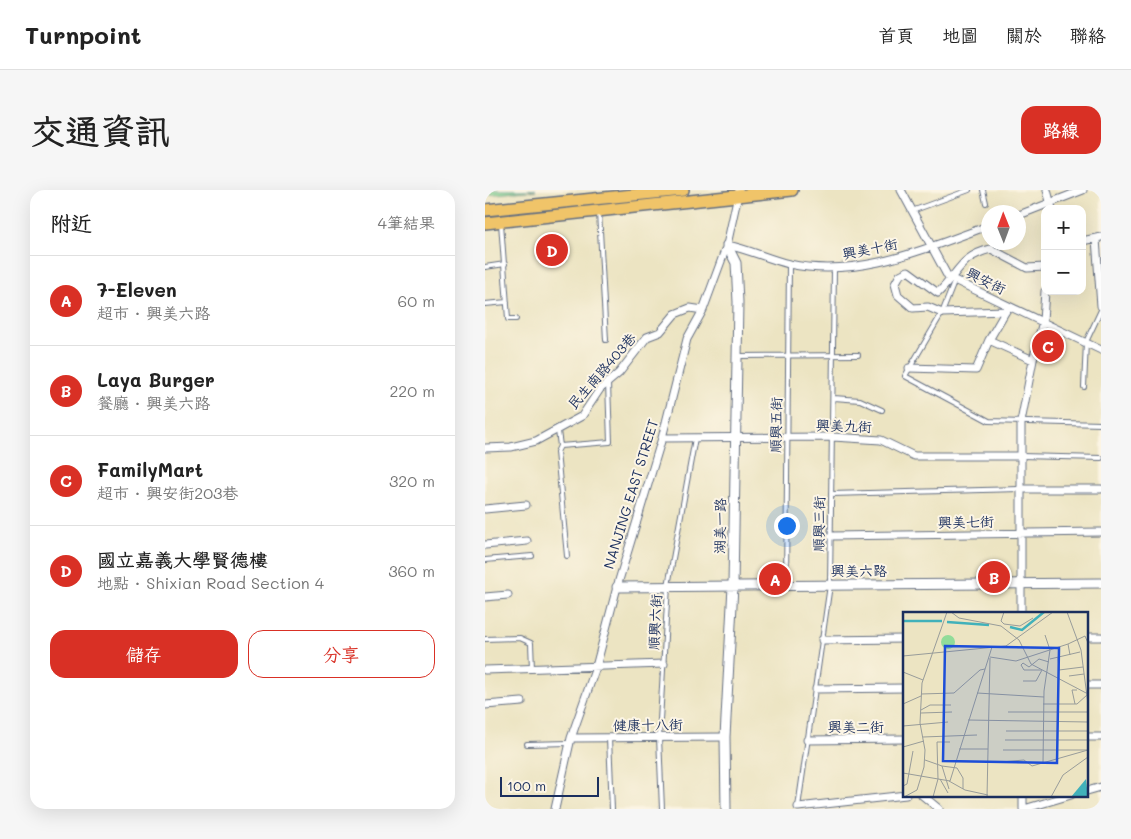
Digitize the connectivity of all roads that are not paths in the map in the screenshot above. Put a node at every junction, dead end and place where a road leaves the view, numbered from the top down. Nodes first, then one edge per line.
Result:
1 (683, 190) edge
2 (792, 190) edge
3 (901, 190) edge
4 (969, 190) edge
5 (983, 190) edge
6 (1047, 190) edge
7 (1083, 190) edge
8 (738, 193) edge
9 (598, 198) junction
10 (986, 203) dead end
11 (1052, 205) edge
12 (1054, 205) edge
13 (1041, 209) edge
14 (485, 210) edge
15 (599, 211) junction
16 (912, 211) junction
17 (1026, 213) edge
18 (501, 221) junction
19 (485, 223) edge
20 (981, 229) edge
21 (1098, 238) edge
22 (727, 245) junction
23 (931, 248) junction
24 (1099, 259) edge
25 (505, 264) junction
26 (789, 264) junction
27 (485, 267) edge
28 (1041, 268) edge
29 (835, 269) junction
30 (954, 279) junction
31 (1100, 284) edge
32 (1045, 295) edge
33 (507, 302) junction
34 (485, 304) edge
35 (1101, 306) edge
36 (1007, 308) junction
37 (703, 310) junction
38 (1101, 310) edge
39 (942, 313) junction
40 (516, 320) dead end
41 (1043, 321) junction
42 (606, 340) dead end
43 (989, 340) junction
44 (1086, 342) junction
45 (1101, 350) edge
46 (788, 355) junction
47 (835, 355) junction
48 (858, 355) dead end
49 (737, 356) junction
50 (1033, 360) junction
51 (909, 368) junction
52 (608, 383) junction
53 (1084, 387) dead end
54 (834, 398) junction
55 (882, 410) dead end
56 (1021, 422) junction
57 (1101, 424) edge
58 (558, 431) junction
59 (833, 437) junction
60 (663, 438) junction
61 (695, 438) junction
62 (734, 438) junction
63 (787, 438) junction
64 (559, 446) junction
65 (485, 448) edge
66 (1021, 456) junction
67 (1101, 458) edge
68 (1101, 489) edge
69 (1020, 490) junction
70 (831, 494) junction
71 (525, 505) dead end
72 (485, 509) edge
73 (1101, 532) edge
74 (1020, 534) junction
75 (831, 536) junction
76 (527, 541) dead end
77 (485, 545) edge
78 (532, 556) dead end
79 (567, 556) dead end
80 (485, 560) edge
81 (1101, 583) edge
82 (1021, 584) junction
83 (786, 585) junction
84 (830, 585) junction
85 (668, 586) junction
86 (733, 586) junction
87 (617, 587) junction
88 (508, 595) dead end
89 (485, 597) edge
90 (1021, 612) edge
91 (485, 639) edge
92 (903, 639) edge
93 (822, 640) junction
94 (664, 664) junction
95 (596, 667) junction
96 (533, 669) junction
97 (485, 670) edge
98 (903, 688) edge
99 (815, 689) junction
100 (523, 702) dead end
101 (485, 705) edge
102 (725, 737) junction
103 (609, 738) junction
104 (659, 738) junction
105 (903, 739) edge
106 (807, 740) junction
107 (570, 741) junction
108 (527, 744) dead end
109 (903, 795) edge
110 (924, 796) edge
111 (1023, 796) edge
112 (1068, 796) edge
113 (798, 807) joint
114 (555, 809) edge
115 (612, 809) edge
116 (662, 809) edge
117 (726, 809) edge
118 (939, 809) edge
119 (1023, 809) edge

1 - 9 main road
2 - 8 main road
3 - 16 street, 興安街
4 - 16 lane
5 - 10 lane
6 - 11 street
7 - 12 street
8 - 15 main road
8 - 22 street, NANJING EAST STREET
9 - 14 main road
9 - 15 lane
13 - 17 street
15 - 18 main road
15 - 42 lane
16 - 23 street, 興安街
18 - 19 main road
18 - 25 lane
20 - 23 street, 興美十街
21 - 24 street
22 - 26 street, 興美十街
22 - 37 street, NANJING EAST STREET
22 - 49 street, 湖美一路
23 - 29 street, 興美十街
23 - 30 street, 興安街
24 - 31 street
25 - 27 lane
25 - 33 lane
26 - 29 street, 興美十街
26 - 46 lane, 順興五街
28 - 30 street
29 - 47 lane, 順興三街
30 - 36 street, 興安街
30 - 39 lane
30 - 39 street
31 - 35 street
32 - 41 street
33 - 34 lane
33 - 40 lane
36 - 39 street
36 - 41 street, 興安街
36 - 43 street
37 - 52 street, 民生南路403巷
37 - 60 street, NANJING EAST STREET
38 - 44 lane
39 - 51 lane
41 - 44 street, 興安街
41 - 50 street
43 - 50 street
43 - 51 street
44 - 45 street, 興安街
44 - 53 lane
46 - 47 lane
46 - 49 lane
46 - 63 lane, 順興五街
47 - 48 lane
47 - 54 lane, 順興三街
49 - 62 street, 湖美一路
50 - 56 street
51 - 56 lane
52 - 58 street, 民生南路403巷
52 - 64 lane
54 - 55 lane
54 - 59 lane, 順興三街
56 - 57 lane
56 - 66 street
58 - 64 lane
58 - 65 street, 民生南路403巷
59 - 63 street, 興美九街
59 - 66 street, 興美九街
59 - 70 lane, 順興三街
60 - 61 street, 興美九街
60 - 87 street, NANJING EAST STREET
61 - 62 street, 興美九街
61 - 85 lane, 順興六街
62 - 63 street, 興美九街
62 - 86 street, 湖美一路
63 - 83 lane, 順興五街
64 - 79 lane
66 - 67 lane
66 - 69 street
68 - 69 street
69 - 70 lane
69 - 74 street
70 - 75 lane, 順興三街
71 - 72 street
73 - 74 street, 興美七街
74 - 75 street, 興美七街
74 - 82 street
75 - 84 lane, 順興三街
76 - 77 street
78 - 80 lane
81 - 82 street, 興美六路
82 - 84 street, 興美六路
82 - 90 street
83 - 84 street, 興美六路
83 - 86 street, 興美六路
84 - 93 lane, 順興三街
85 - 86 street, 興美六路
85 - 87 street, 興美六路
85 - 94 lane, 順興六街
86 - 102 street, 湖美一路
87 - 95 street, NANJING EAST STREET
88 - 89 street
91 - 96 lane
92 - 93 street
93 - 99 lane, 順興三街
94 - 95 street
94 - 104 lane, 順興六街
95 - 96 street
95 - 107 street, NANJING EAST STREET
96 - 97 street
98 - 99 street
99 - 106 lane, 順興三街
100 - 101 street
102 - 104 street, 健康十八街
102 - 117 street, 湖美一路
103 - 104 street, 健康十八街
103 - 107 street, 健康十八街
103 - 115 lane
104 - 116 lane, 順興六街
105 - 106 street, 興美二街
106 - 113 lane, 順興三街
107 - 108 lane
107 - 114 street, NANJING EAST STREET
109 - 113 street
110 - 118 street
111 - 119 street
112 - 119 street

